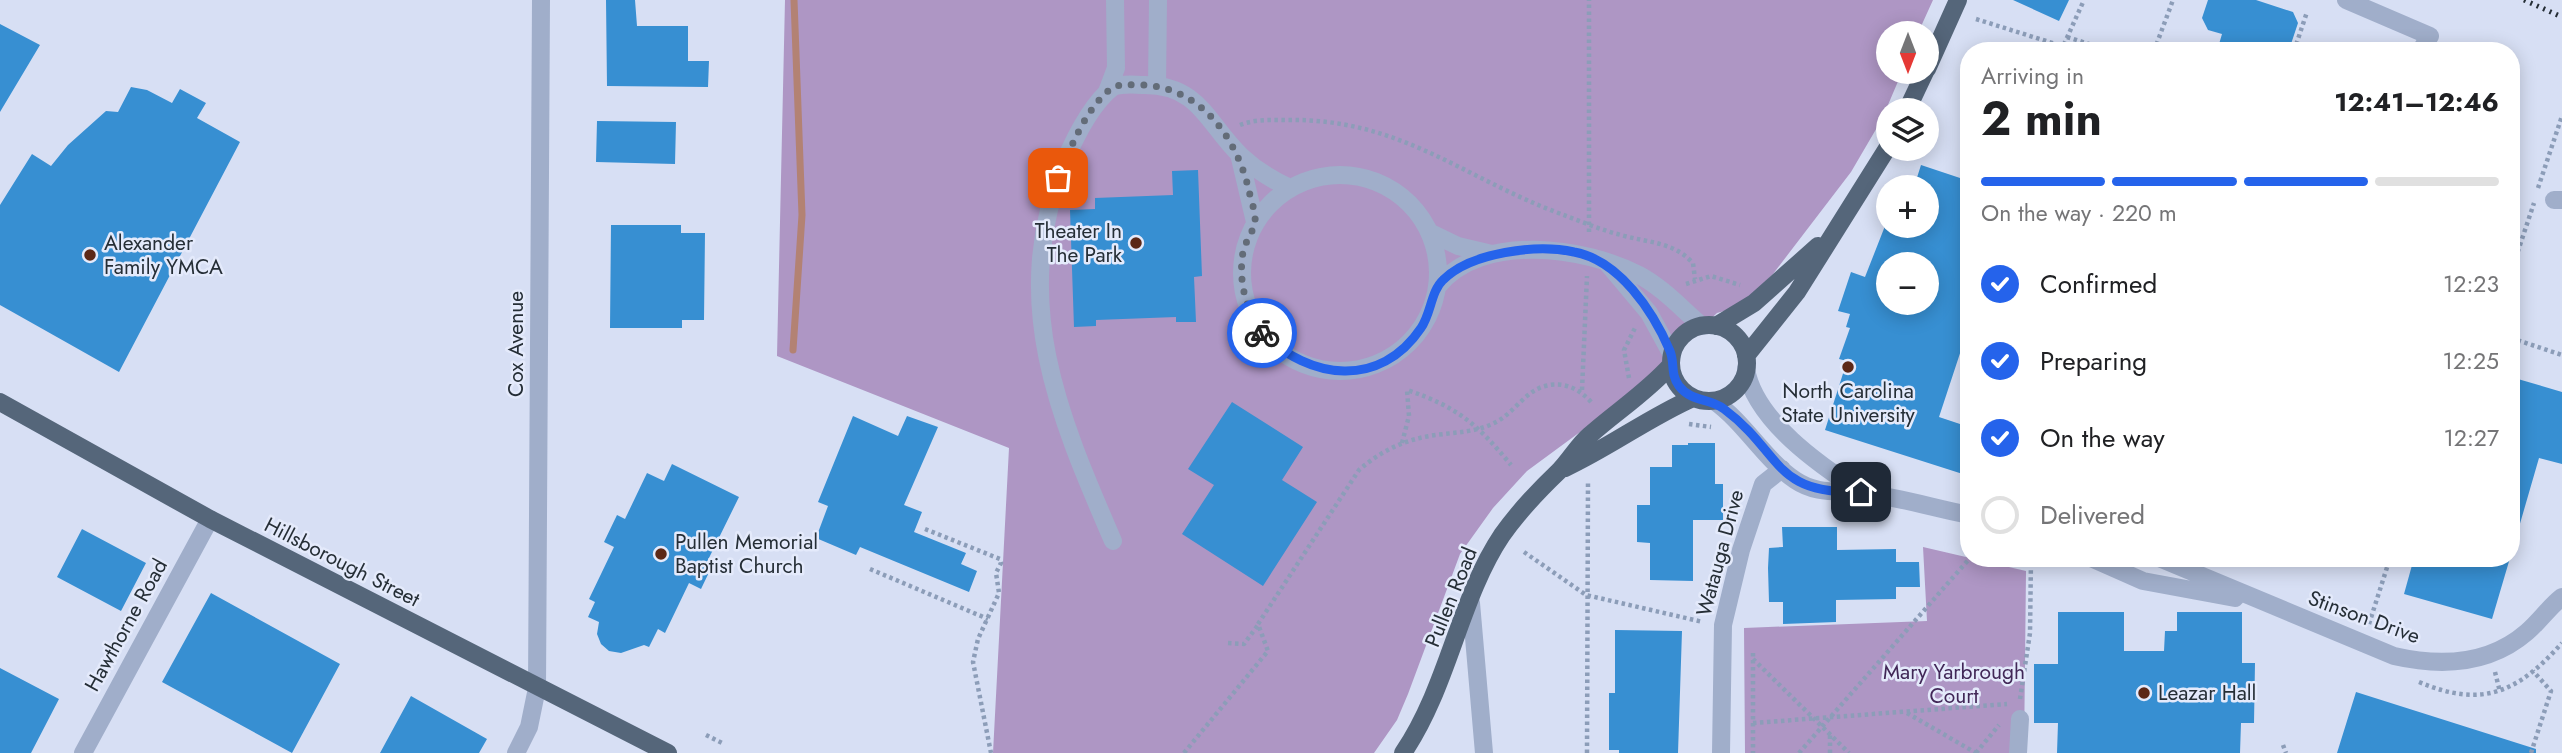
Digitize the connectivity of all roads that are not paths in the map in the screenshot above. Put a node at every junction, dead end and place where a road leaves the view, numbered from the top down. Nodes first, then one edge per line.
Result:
1 (541, 0) edge
2 (1115, 0) edge
3 (1158, 0) edge
4 (1958, 0) edge
5 (2346, 0) edge
6 (1939, 42) edge
7 (2421, 42) edge
8 (1157, 85) junction
9 (1107, 92) junction
10 (1238, 154) junction
11 (1879, 161) edge
12 (1290, 188) junction
13 (1255, 222) junction
14 (1429, 232) junction
15 (1832, 234) junction
16 (1492, 254) junction
17 (1607, 263) junction
18 (1437, 286) junction
19 (1709, 326) junction
20 (1671, 360) junction
21 (1746, 363) junction
22 (1693, 398) junction
23 (1714, 401) junction
24 (0, 402) edge
25 (1782, 469) junction
26 (1559, 471) junction
27 (1861, 492) junction
28 (1960, 513) edge
29 (210, 519) junction
30 (1113, 541) dead end
31 (2111, 567) edge
32 (2148, 567) edge
33 (2180, 567) edge
34 (2143, 581) junction
35 (2562, 597) edge
36 (2256, 600) junction
37 (1471, 603) junction
38 (537, 688) junction
39 (2020, 719) road end
40 (1721, 748) edge
41 (83, 753) edge
42 (516, 753) edge
43 (668, 753) edge
44 (1403, 753) edge
45 (1484, 753) edge
46 (2018, 753) edge

1 - 38 street, Cox Avenue
2 - 9 street
3 - 8 street
4 - 6 main road
5 - 7 street
8 - 9 street
8 - 10 street
9 - 30 street
10 - 12 street
10 - 13 street
11 - 15 main road
12 - 13 street
12 - 14 street
13 - 18 street
14 - 16 street
14 - 18 street
15 - 19 main road
15 - 21 main road
16 - 17 street
16 - 18 street
17 - 19 street
17 - 20 street
19 - 20 main road
19 - 21 main road
20 - 22 main road
20 - 26 main road, Pullen Road
21 - 23 main road
21 - 27 street
22 - 23 main road
22 - 26 main road, Pullen Road
23 - 25 street
24 - 29 main road, Hillsborough Street
25 - 27 street
25 - 40 street, Watauga Drive
26 - 37 main road, Pullen Road
27 - 28 street
29 - 38 main road, Hillsborough Street
29 - 41 street, Hawthorne Road
31 - 34 street, Stinson Drive
32 - 34 street
33 - 36 street, Stinson Drive
34 - 36 street, Stinson Drive
35 - 36 street, Stinson Drive
37 - 44 main road, Pullen Road
37 - 45 street
38 - 42 street, Cox Avenue
38 - 43 main road, Hillsborough Street
39 - 46 street

